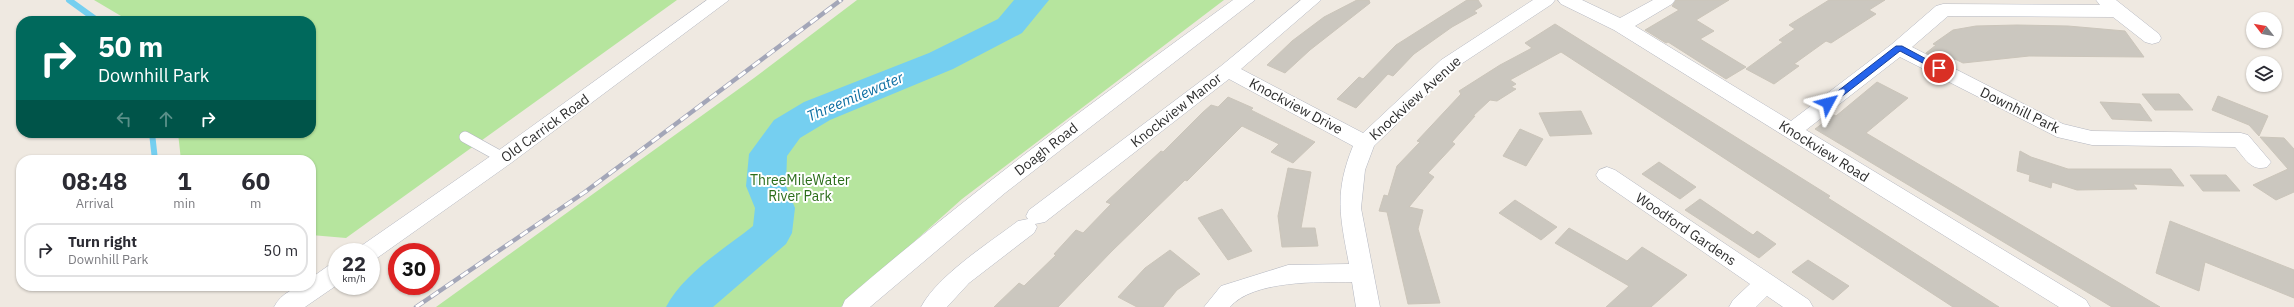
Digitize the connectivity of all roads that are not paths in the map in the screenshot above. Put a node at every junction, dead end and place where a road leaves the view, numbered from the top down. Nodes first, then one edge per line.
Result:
1 (718, 0) edge
2 (1245, 0) edge
3 (1312, 0) edge
4 (1546, 0) edge
5 (1567, 0) edge
6 (1666, 0) edge
7 (2111, 5) edge
8 (1621, 26) junction
9 (2152, 38) dead end
10 (1899, 48) junction
11 (1228, 70) junction
12 (1792, 131) junction
13 (465, 137) dead end
14 (1365, 143) junction
15 (503, 158) junction
16 (2260, 162) dead end
17 (1607, 175) dead end
18 (380, 244) edge
19 (1361, 273) junction
20 (328, 279) edge
21 (1766, 283) junction
22 (316, 287) edge
23 (310, 291) edge
24 (286, 307) edge
25 (854, 307) edge
26 (933, 307) edge
27 (1216, 307) edge
28 (1368, 307) edge
29 (1741, 307) edge
30 (1801, 307) edge
31 (2078, 307) edge

1 - 15 main road, Old Carrick Road
2 - 25 main road, Doagh Road
3 - 11 street, Knockview Manor
4 - 14 street, Knockview Avenue
5 - 8 street, Knockview Road
6 - 8 street
7 - 9 street
7 - 10 street
8 - 12 street, Knockview Road
10 - 12 street
10 - 16 street, Downhill Park
11 - 14 street, Knockview Drive
11 - 26 street, Knockview Manor
12 - 31 street, Knockview Road
13 - 15 lane
14 - 19 street, Knockview Avenue
15 - 18 main road, Old Carrick Road
17 - 21 street, Woodford Gardens
19 - 27 street
19 - 28 street, Knockview Avenue
20 - 22 main road
21 - 29 street
21 - 30 street, Woodford Gardens
23 - 24 main road

